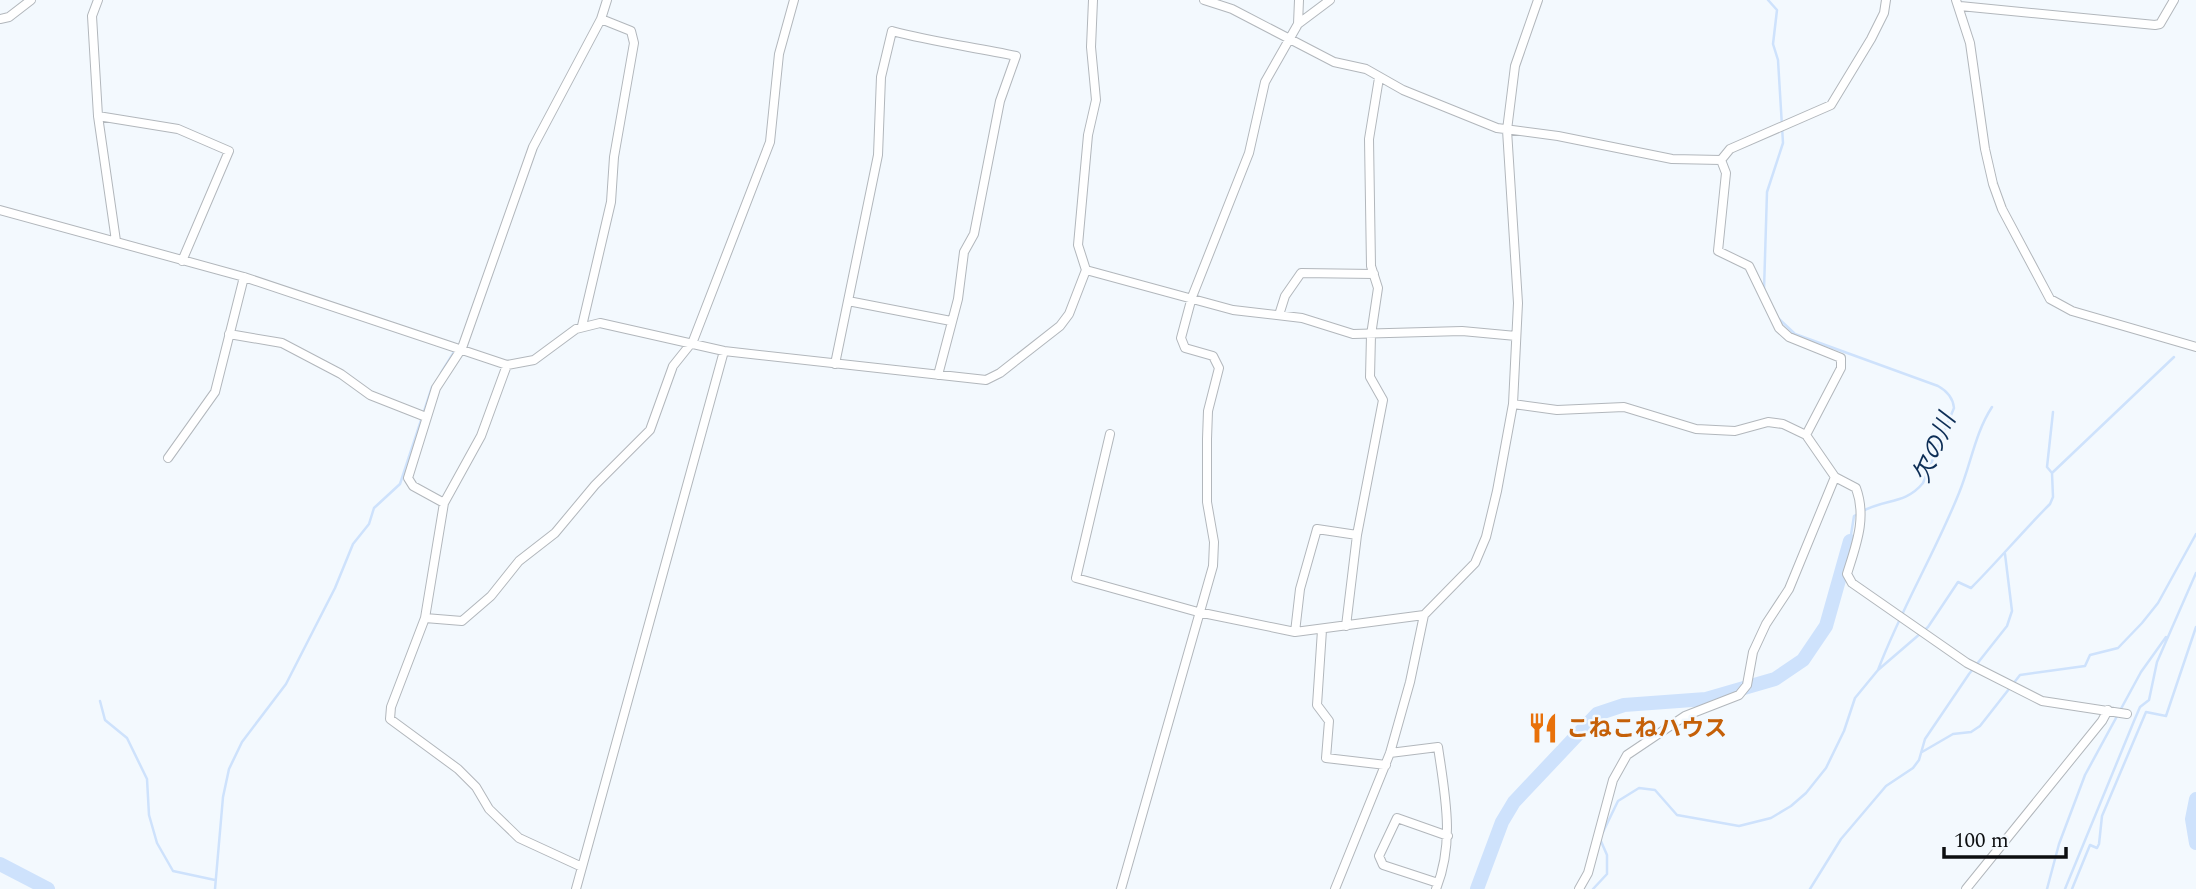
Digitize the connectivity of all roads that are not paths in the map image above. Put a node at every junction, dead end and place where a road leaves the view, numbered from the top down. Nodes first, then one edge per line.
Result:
1 (31, 0) edge
2 (98, 0) edge
3 (607, 0) edge
4 (794, 0) edge
5 (1093, 0) edge
6 (1204, 0) edge
7 (1299, 0) edge
8 (1330, 0) edge
9 (1538, 0) edge
10 (1886, 0) edge
11 (2175, 0) edge
12 (1958, 3) edge
13 (0, 19) edge
14 (601, 19) junction
15 (1298, 24) junction
16 (1292, 38) junction
17 (1380, 78) junction
18 (98, 116) junction
19 (1507, 130) junction
20 (1721, 160) junction
21 (0, 211) edge
22 (116, 241) junction
23 (182, 261) junction
24 (1086, 270) junction
25 (1374, 274) junction
26 (244, 277) junction
27 (1192, 297) junction
28 (848, 301) junction
29 (1279, 315) junction
30 (951, 321) junction
31 (582, 326) junction
32 (229, 334) junction
33 (1371, 335) junction
34 (1516, 336) junction
35 (693, 341) junction
36 (2196, 347) edge
37 (462, 348) junction
38 (724, 351) junction
39 (835, 364) junction
40 (507, 365) junction
41 (938, 375) junction
42 (1513, 404) junction
43 (426, 417) junction
44 (1110, 434) dead end
45 (1806, 435) junction
46 (167, 458) dead end
47 (1835, 477) junction
48 (444, 503) junction
49 (1357, 535) junction
50 (1198, 612) junction
51 (1424, 615) junction
52 (425, 618) junction
53 (1346, 626) junction
54 (1322, 630) junction
55 (1295, 632) junction
56 (2108, 710) junction
57 (2127, 714) dead end
58 (1390, 753) junction
59 (1386, 765) junction
60 (1448, 836) junction
61 (582, 867) junction
62 (1437, 886) edge
63 (576, 889) edge
64 (1121, 889) edge
65 (1335, 889) edge
66 (1579, 889) edge
67 (1966, 889) edge

1 - 13 street
2 - 18 street
3 - 14 street
4 - 35 street
5 - 24 street
6 - 16 street
7 - 15 street
8 - 15 street
9 - 19 street
10 - 20 street
11 - 12 street
12 - 36 street
14 - 31 street
14 - 37 street
15 - 16 street
16 - 17 street
16 - 27 street
17 - 19 street
17 - 25 street
18 - 22 street
18 - 23 street
19 - 20 street
19 - 34 street
20 - 45 street
21 - 22 street
22 - 23 street
23 - 26 street
24 - 27 street
24 - 41 street
25 - 29 street
25 - 33 street
26 - 32 street
26 - 37 street
27 - 29 street
27 - 50 street
28 - 30 street
28 - 30 street
28 - 39 street
29 - 33 street
30 - 41 street
31 - 35 street
31 - 40 street
32 - 43 street
32 - 46 street
33 - 34 street
33 - 49 street
34 - 42 street
35 - 38 street
35 - 52 street
37 - 40 street
37 - 43 street
38 - 39 street
38 - 61 street
39 - 41 street
40 - 48 street
42 - 45 street
42 - 51 street
43 - 48 street
44 - 50 street
45 - 47 street
47 - 56 street
47 - 66 street
48 - 52 street
49 - 53 street
49 - 55 street
50 - 55 street
50 - 64 street
51 - 53 street
51 - 58 street
52 - 61 street
53 - 54 street
54 - 55 street
54 - 59 street
56 - 57 street
56 - 67 street
58 - 59 street
58 - 60 street
59 - 65 street
60 - 62 street
60 - 62 street
61 - 63 street

